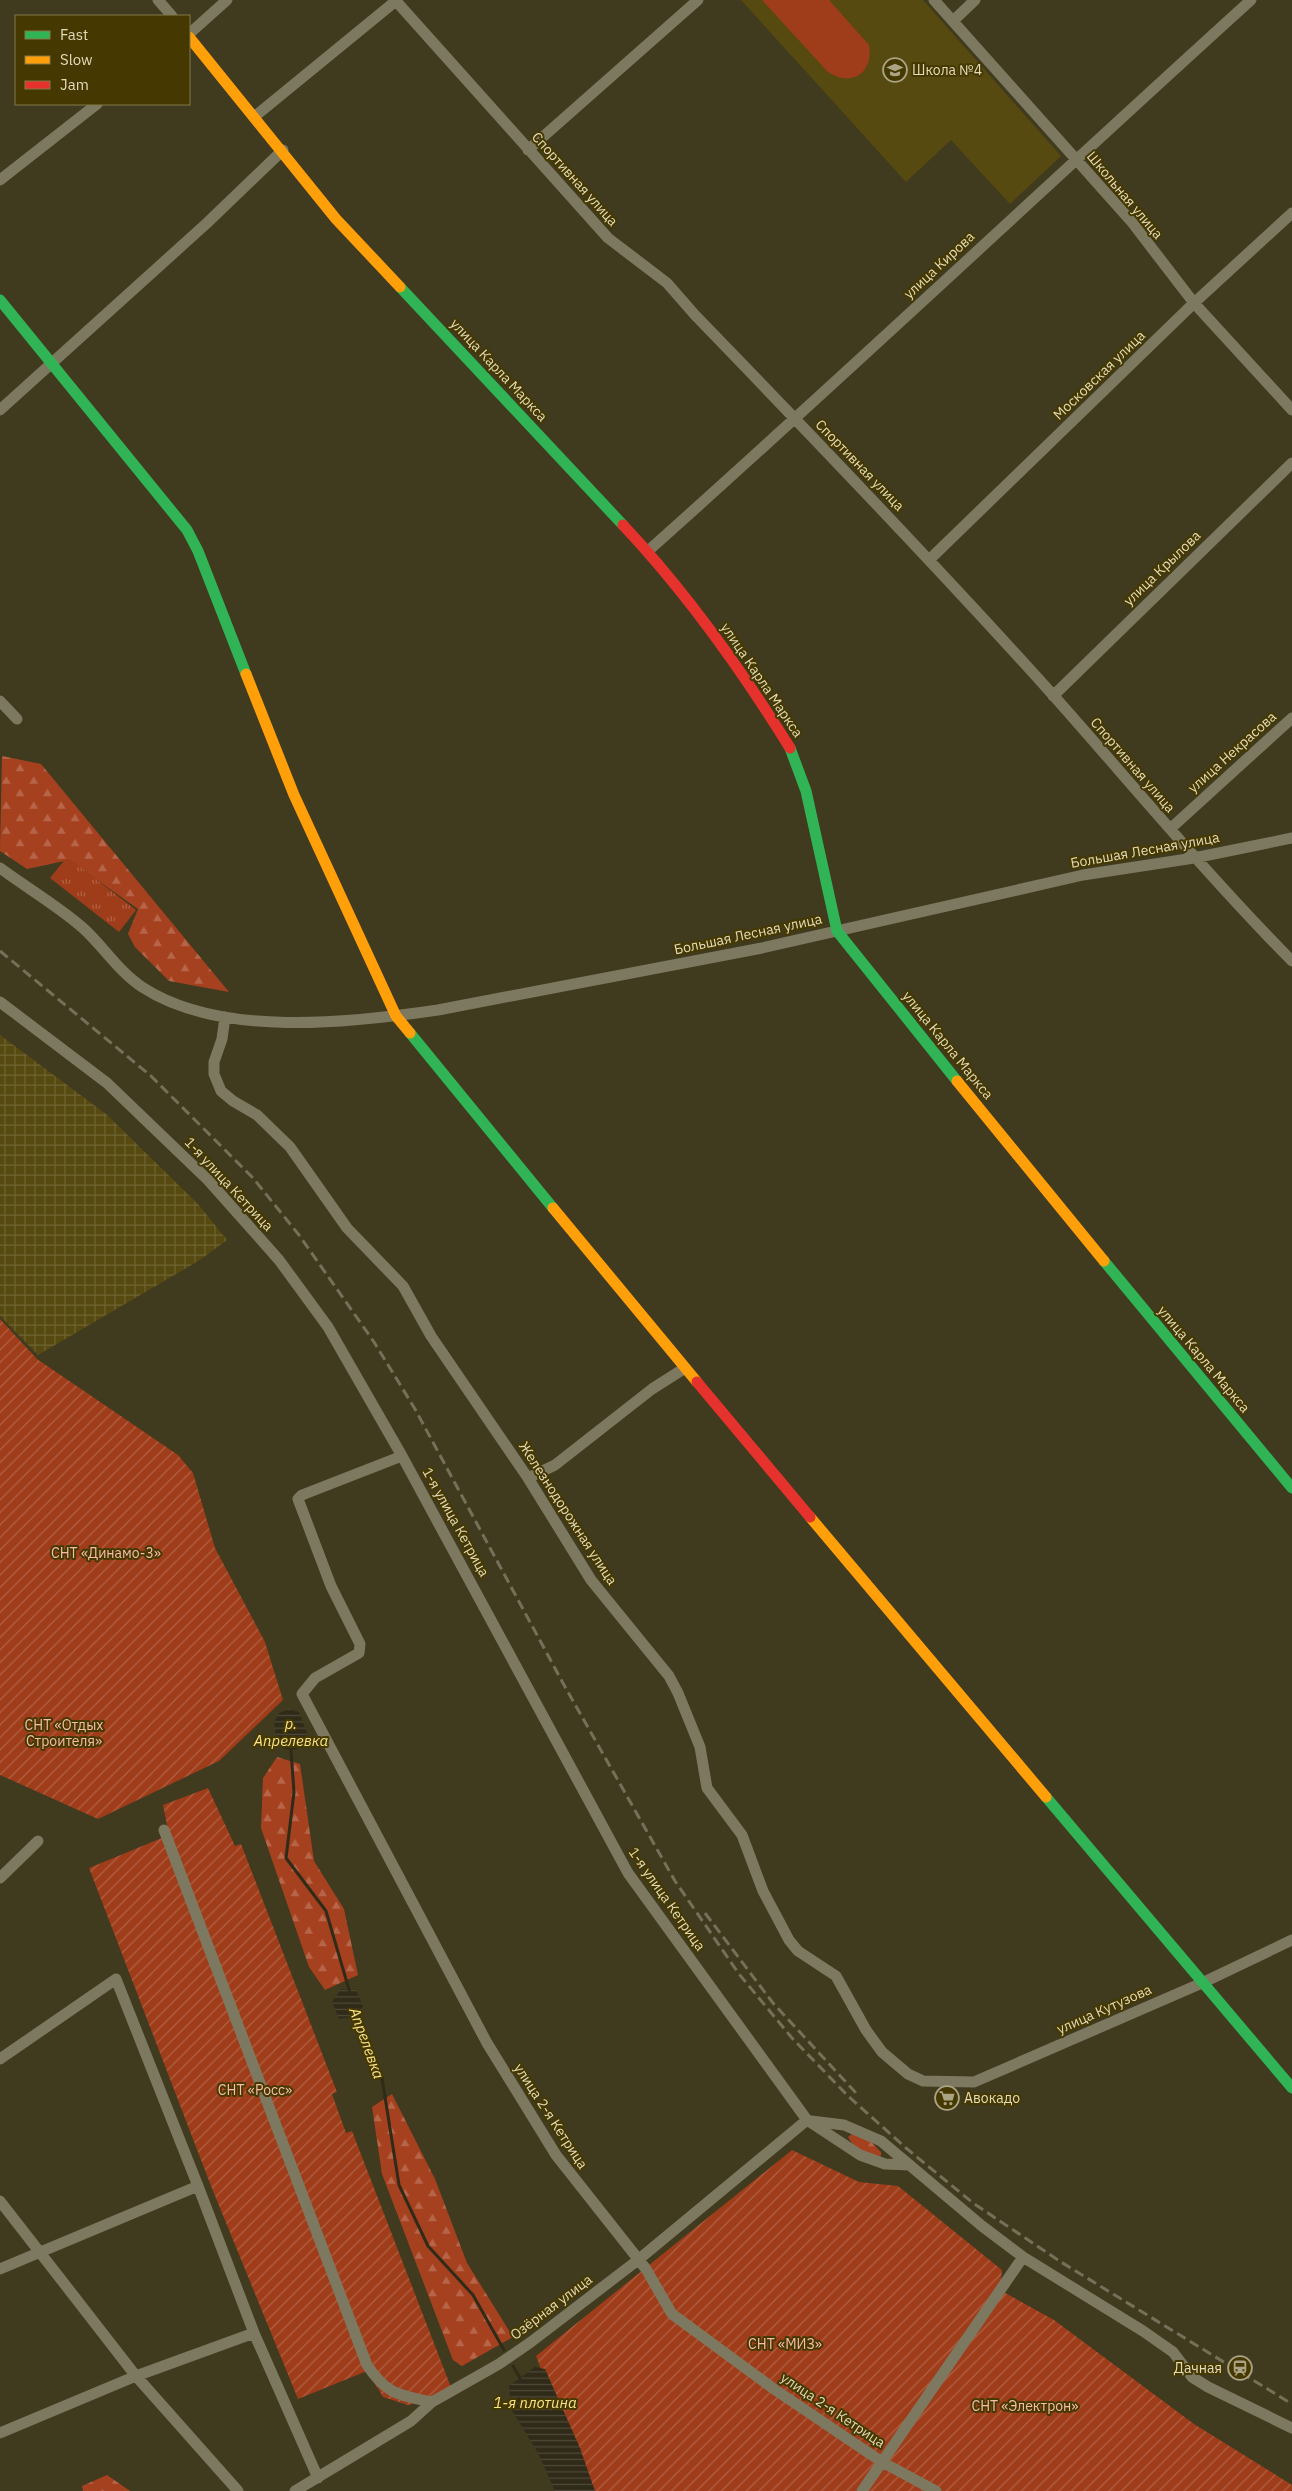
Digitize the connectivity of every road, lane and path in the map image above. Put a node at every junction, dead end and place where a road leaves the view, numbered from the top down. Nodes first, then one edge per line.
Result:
1 (158, 0) edge
2 (226, 0) edge
3 (397, 0) edge
4 (698, 0) edge
5 (934, 0) edge
6 (975, 0) edge
7 (1251, 0) edge
8 (171, 15) edge
9 (953, 21) junction
10 (190, 34) edge
11 (190, 36) edge
12 (96, 105) edge
13 (254, 117) junction
14 (283, 150) junction
15 (528, 150) junction
16 (1075, 159) junction
17 (0, 180) edge
18 (1292, 213) edge
19 (0, 300) edge
20 (1194, 304) junction
21 (53, 363) junction
22 (0, 410) edge
23 (1292, 410) edge
24 (796, 420) junction
25 (1292, 462) edge
26 (648, 551) junction
27 (929, 560) junction
28 (1053, 696) junction
29 (0, 701) edge
30 (1292, 718) edge
31 (17, 719) dead end
32 (1170, 829) junction
33 (1292, 838) edge
34 (1194, 858) junction
35 (0, 868) edge
36 (837, 931) junction
37 (1292, 961) edge
38 (0, 1002) edge
39 (396, 1016) junction
40 (225, 1018) junction
41 (685, 1368) junction
42 (402, 1456) junction
43 (528, 1478) junction
44 (1292, 1488) edge
45 (164, 1830) dead end
46 (38, 1841) dead end
47 (0, 1878) edge
48 (1292, 1940) edge
49 (1202, 1983) junction
50 (0, 2059) edge
51 (923, 2081) joint
52 (1292, 2088) edge
53 (807, 2120) junction
54 (910, 2166) junction
55 (198, 2186) junction
56 (0, 2201) edge
57 (41, 2251) junction
58 (1023, 2256) junction
59 (638, 2260) junction
60 (0, 2269) edge
61 (254, 2333) junction
62 (136, 2376) junction
63 (432, 2402) junction
64 (1292, 2428) edge
65 (0, 2433) edge
66 (882, 2462) junction
67 (318, 2478) junction
68 (238, 2491) edge
69 (295, 2491) edge
70 (862, 2491) edge
71 (936, 2491) edge

1 - 8 street
2 - 10 street
3 - 13 street
3 - 15 street, Спортивная улица
4 - 15 street
5 - 9 street, Школьная улица
6 - 9 street
7 - 16 street, улица Кирова
9 - 16 street, Школьная улица
11 - 13 street, улица Карла Маркса
12 - 17 street
13 - 14 street, улица Карла Маркса
14 - 21 street
14 - 26 street, улица Карла Маркса
15 - 24 street, Спортивная улица
16 - 20 street, Школьная улица
16 - 24 street, улица Кирова
18 - 20 street, Московская улица
19 - 21 street
20 - 23 street, Школьная улица
20 - 27 street, Московская улица
21 - 22 street
21 - 39 street
24 - 26 street, улица Кирова
24 - 27 street, Спортивная улица
25 - 28 street, улица Крылова
26 - 36 street, улица Карла Маркса
27 - 28 street, Спортивная улица
28 - 32 street, Спортивная улица
29 - 31 street
30 - 32 street, улица Некрасова
32 - 34 street, Спортивная улица
33 - 34 street, Большая Лесная улица
34 - 36 street, Большая Лесная улица
34 - 37 street, Спортивная улица
35 - 40 street, Большая Лесная улица
36 - 39 street, Большая Лесная улица
36 - 44 street, улица Карла Маркса
38 - 42 street, 1-я улица Кетрица
39 - 40 street, Большая Лесная улица
39 - 41 street
40 - 43 street, Железнодорожная улица
41 - 43 street
41 - 49 street
42 - 53 street, 1-я улица Кетрица
42 - 59 street, улица 2-я Кетрица
43 - 51 street, Железнодорожная улица
45 - 63 street
46 - 47 street
48 - 49 street, улица Кутузова
49 - 51 street, улица Кутузова
49 - 52 street
50 - 55 street
53 - 54 street
53 - 54 street
53 - 59 street, Озёрная улица
54 - 58 street
55 - 57 street
55 - 61 street
56 - 57 street
57 - 60 street
57 - 62 street
58 - 64 street
58 - 66 street
59 - 63 street, Озёрная улица
59 - 66 street, улица 2-я Кетрица
61 - 62 street
61 - 67 street
62 - 65 street
62 - 68 street
63 - 67 street, Озёрная улица
66 - 70 street
66 - 71 street, улица 2-я Кетрица
67 - 69 street, Озёрная улица

